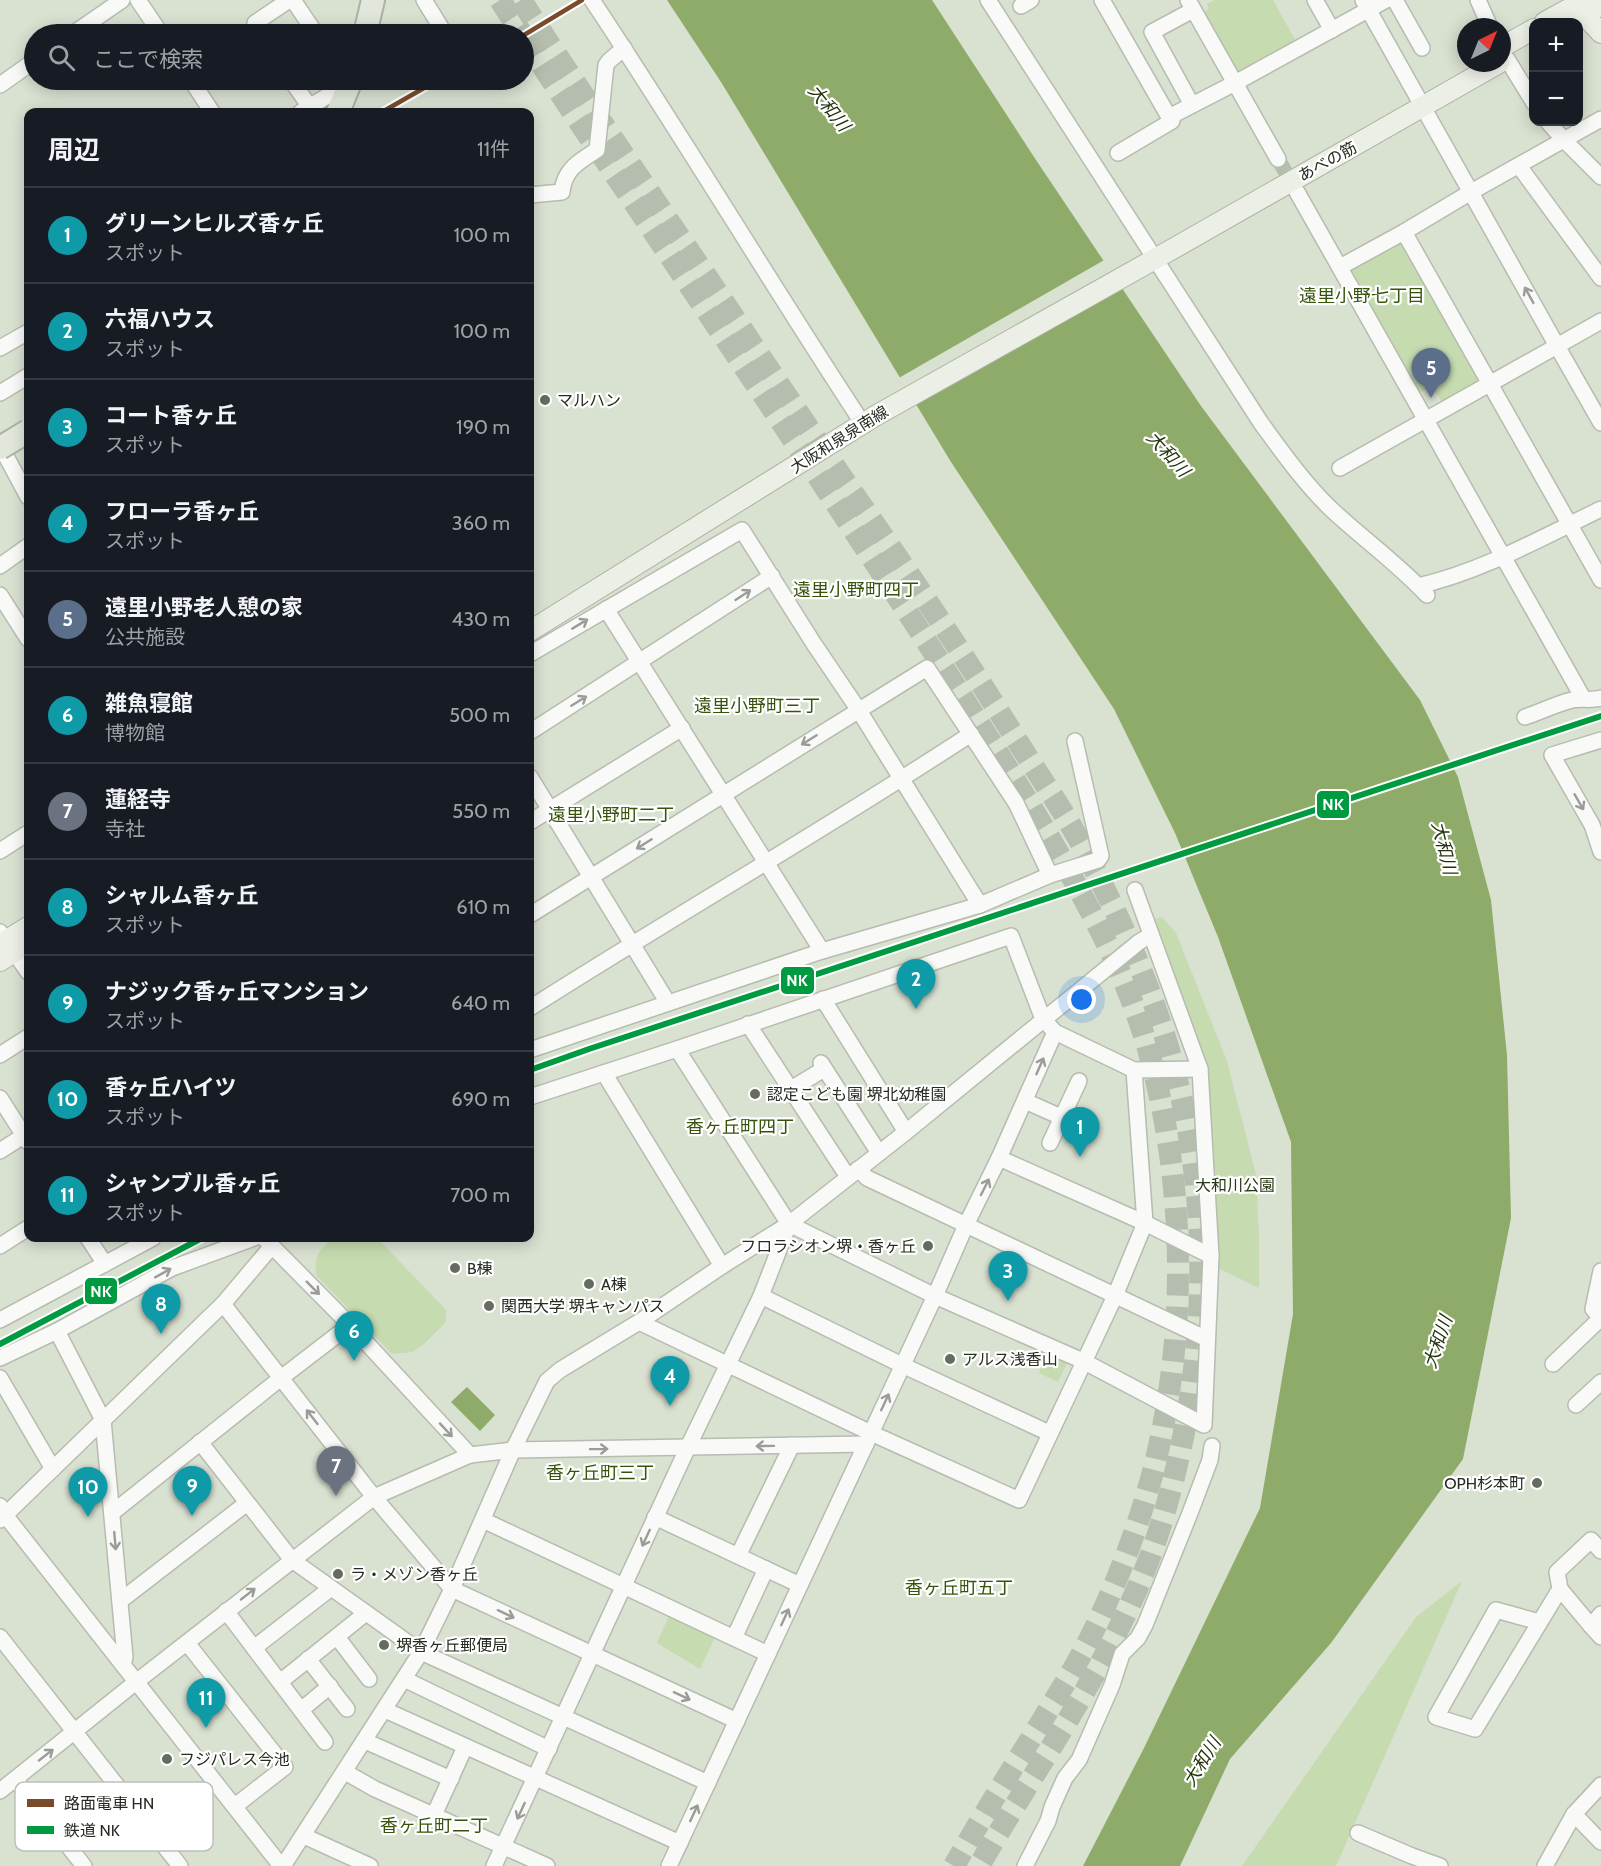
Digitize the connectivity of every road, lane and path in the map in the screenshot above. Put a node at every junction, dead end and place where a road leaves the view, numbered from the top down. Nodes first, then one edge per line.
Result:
1 (122, 0) edge
2 (138, 0) edge
3 (291, 0) edge
4 (373, 0) edge
5 (387, 0) edge
6 (424, 0) edge
7 (592, 0) edge
8 (988, 0) edge
9 (1101, 0) edge
10 (1315, 0) edge
11 (1386, 0) edge
12 (1395, 0) edge
13 (1478, 0) edge
14 (1190, 5) edge
15 (1365, 5) edge
16 (1582, 8) edge
17 (1486, 18) edge
18 (1556, 18) edge
19 (87, 24) edge
20 (154, 24) edge
21 (256, 24) edge
22 (309, 24) edge
23 (367, 24) edge
24 (382, 24) edge
25 (439, 24) edge
26 (1332, 30) junction
27 (1529, 33) edge
28 (1601, 33) edge
29 (1529, 46) edge
30 (624, 48) junction
31 (1422, 48) dead end
32 (1511, 50) edge
33 (1511, 54) edge
34 (24, 68) edge
35 (1511, 69) edge
36 (1460, 72) edge
37 (1475, 72) edge
38 (1235, 83) junction
39 (0, 85) edge
40 (198, 90) edge
41 (296, 90) edge
42 (330, 90) edge
43 (347, 90) edge
44 (363, 90) edge
45 (1529, 97) edge
46 (1420, 101) junction
47 (1192, 105) junction
48 (209, 108) edge
49 (304, 108) edge
50 (308, 108) edge
51 (340, 108) edge
52 (356, 108) edge
53 (1169, 117) junction
54 (1601, 119) edge
55 (1552, 126) edge
56 (1564, 140) junction
57 (1118, 153) dead end
58 (1278, 159) tunnel mouth
59 (1519, 166) junction
60 (1601, 177) edge
61 (1297, 192) tunnel mouth
62 (1471, 192) junction
63 (534, 195) edge
64 (1404, 232) junction
65 (1146, 257) junction
66 (1340, 267) junction
67 (1601, 278) edge
68 (1601, 321) edge
69 (24, 334) edge
70 (1557, 346) junction
71 (0, 348) edge
72 (24, 378) edge
73 (1490, 384) junction
74 (0, 393) edge
75 (863, 413) junction
76 (1425, 420) junction
77 (1601, 423) edge
78 (24, 434) edge
79 (24, 446) edge
80 (1, 453) edge
81 (1340, 468) dead end
82 (24, 490) edge
83 (1601, 509) edge
84 (1569, 524) junction
85 (24, 549) edge
86 (1503, 556) junction
87 (0, 566) edge
88 (772, 576) junction
89 (1601, 580) edge
90 (0, 595) edge
91 (606, 609) junction
92 (534, 614) edge
93 (534, 628) edge
94 (24, 633) edge
95 (534, 652) edge
96 (640, 662) junction
97 (1583, 698) junction
98 (1601, 698) edge
99 (858, 709) junction
100 (1525, 717) dead end
101 (681, 728) junction
102 (534, 729) edge
103 (971, 734) junction
104 (1601, 740) edge
105 (1075, 741) dead end
106 (902, 779) junction
107 (534, 783) edge
108 (723, 794) junction
109 (550, 809) junction
110 (534, 819) edge
111 (24, 835) edge
112 (0, 851) edge
113 (1601, 852) edge
114 (766, 862) junction
115 (1050, 875) junction
116 (590, 878) junction
117 (1135, 890) dead end
118 (980, 905) junction
119 (534, 913) edge
120 (24, 931) edge
121 (1151, 935) junction
122 (632, 943) junction
123 (8, 945) edge
124 (822, 951) junction
125 (24, 967) edge
126 (823, 999) junction
127 (668, 1003) junction
128 (534, 1005) edge
129 (1043, 1019) junction
130 (748, 1024) junction
131 (1055, 1032) junction
132 (24, 1040) edge
133 (534, 1049) edge
134 (677, 1049) junction
135 (0, 1055) edge
136 (1200, 1069) junction
137 (1134, 1070) junction
138 (604, 1073) junction
139 (1079, 1081) dead end
140 (791, 1089) junction
141 (534, 1096) edge
142 (0, 1098) edge
143 (1024, 1101) junction
144 (1061, 1117) junction
145 (906, 1132) junction
146 (24, 1133) edge
147 (24, 1139) edge
148 (1050, 1143) dead end
149 (0, 1151) edge
150 (879, 1153) junction
151 (999, 1158) junction
152 (853, 1173) junction
153 (1145, 1223) junction
154 (789, 1224) junction
155 (966, 1225) junction
156 (24, 1231) edge
157 (91, 1242) edge
158 (146, 1242) edge
159 (243, 1242) edge
160 (268, 1242) edge
161 (0, 1246) edge
162 (1211, 1256) junction
163 (105, 1264) junction
164 (722, 1266) junction
165 (1601, 1271) edge
166 (761, 1296) junction
167 (935, 1296) junction
168 (1114, 1296) junction
169 (223, 1304) junction
170 (0, 1320) edge
171 (639, 1322) junction
172 (350, 1325) junction
173 (57, 1331) junction
174 (1208, 1339) junction
175 (0, 1359) edge
176 (1083, 1361) junction
177 (729, 1364) junction
178 (1553, 1364) dead end
179 (902, 1365) junction
180 (0, 1378) edge
181 (281, 1378) junction
182 (1601, 1382) edge
183 (1576, 1405) dead end
184 (103, 1420) junction
185 (1049, 1432) junction
186 (868, 1438) junction
187 (200, 1442) junction
188 (792, 1445) junction
189 (1212, 1446) dead end
190 (688, 1447) junction
191 (513, 1450) junction
192 (470, 1455) junction
193 (53, 1469) junction
194 (374, 1497) junction
195 (248, 1503) junction
196 (112, 1513) junction
197 (2, 1514) edge
198 (656, 1517) junction
199 (483, 1520) junction
200 (1601, 1551) edge
201 (738, 1556) junction
202 (292, 1560) junction
203 (766, 1569) junction
204 (800, 1585) junction
205 (623, 1587) junction
206 (331, 1588) junction
207 (452, 1589) junction
208 (1560, 1589) junction
209 (120, 1601) junction
210 (226, 1611) junction
211 (366, 1613) junction
212 (1601, 1614) edge
213 (1539, 1622) junction
214 (1596, 1632) edge
215 (0, 1637) edge
216 (337, 1637) junction
217 (734, 1638) junction
218 (187, 1643) junction
219 (254, 1648) junction
220 (421, 1652) junction
221 (593, 1654) junction
222 (768, 1654) junction
223 (309, 1659) junction
224 (123, 1665) junction
225 (369, 1679) dead end
226 (404, 1679) junction
227 (136, 1682) junction
228 (280, 1682) junction
229 (330, 1686) junction
230 (347, 1709) dead end
231 (301, 1710) junction
232 (385, 1710) junction
233 (564, 1717) junction
234 (737, 1721) junction
235 (74, 1732) junction
236 (365, 1741) junction
237 (326, 1742) dead end
238 (465, 1747) junction
239 (549, 1749) junction
240 (345, 1772) junction
241 (15, 1779) junction
242 (451, 1779) junction
243 (536, 1779) junction
244 (17, 1782) edge
245 (114, 1782) edge
246 (708, 1783) junction
247 (1601, 1785) edge
248 (0, 1791) edge
249 (235, 1806) junction
250 (1574, 1814) junction
251 (434, 1815) junction
252 (1359, 1833) dead end
253 (304, 1836) junction
254 (1601, 1842) edge
255 (680, 1843) junction
256 (504, 1846) junction
257 (72, 1851) edge
258 (168, 1851) edge
259 (84, 1866) edge
260 (180, 1866) edge
261 (282, 1866) edge
262 (370, 1866) edge
263 (494, 1866) edge
264 (547, 1866) edge
265 (669, 1866) edge
266 (1025, 1866) edge
267 (1441, 1866) edge
268 (1545, 1866) edge

1 - 19 street
2 - 20 street
3 - 21 street
3 - 22 street
4 - 23 highway
5 - 24 highway
6 - 25 street
7 - 30 street
8 - 65 street
9 - 53 street
10 - 26 street
11 - 15 street
12 - 31 street
13 - 17 street
14 - 38 street
14 - 47 street
15 - 26 street
15 - 46 street
16 - 18 main road
16 - 28 main road
26 - 38 street
27 - 32 main road, あべの筋
29 - 33 main road, あべの筋
30 - 63 street
30 - 75 street
34 - 39 street
35 - 45 street
36 - 46 main road, あべの筋
37 - 46 main road, あべの筋
38 - 47 street
38 - 58 street
40 - 48 street
41 - 49 street
42 - 50 street
43 - 51 highway
44 - 52 highway
46 - 62 street
46 - 65 main road, あべの筋
47 - 53 street
53 - 57 street
54 - 56 street
55 - 56 street
56 - 59 street
56 - 60 street
59 - 62 street
59 - 67 street
61 - 66 street
62 - 64 street
70 -> 62 street
64 - 66 street
64 - 73 street
65 - 75 main road, 大阪和泉泉南線
65 - 86 street
66 - 76 street
68 - 70 street
69 - 71 street
70 - 73 street
70 - 77 street
72 - 74 street
73 - 76 street
73 - 84 street
75 - 92 main road, 大阪和泉泉南線
75 - 93 main road, 大阪和泉泉南線
76 - 81 street
76 - 86 street
78 - 80 highway, bridge
79 - 80 highway
80 - 82 street
83 - 84 street
84 - 86 street
84 - 89 street
85 - 87 street
86 - 97 street
88 - 91 street
96 -> 88 street
88 - 99 street
90 - 94 street
95 -> 91 street
91 - 96 street
96 - 101 street
102 -> 96 street
97 - 98 street
97 - 100 street
99 - 103 street
99 - 106 street
99 -> 108 street
101 - 108 street
101 - 109 street
103 - 106 street
103 - 115 street
104 -> 113 street
105 - 115 street
106 - 114 street
106 - 118 street
107 - 109 street
108 - 114 street
108 -> 116 street
109 - 110 street
109 - 116 street
111 - 112 street
114 - 122 street
114 - 124 street
115 - 118 street
116 - 119 street
116 - 122 street
117 - 121 street
118 - 124 street
120 - 123 main road
121 - 129 street
121 - 136 street
122 - 127 street
122 - 128 street
123 - 125 street
124 - 127 street
126 - 129 street
126 - 130 street
126 - 145 street
127 - 133 street
129 - 131 street
129 - 145 street
130 - 134 street
130 - 140 street
131 - 137 street
143 -> 131 street
132 - 135 street
134 - 138 street
134 - 154 street
136 - 137 street
136 - 162 street
137 - 153 street
138 - 141 street
138 - 164 street
139 - 144 street
140 - 150 street
140 - 152 street
142 - 146 street
143 - 144 street
143 - 151 street
144 - 148 street
145 - 150 street
147 - 149 street
150 - 152 street
151 - 153 street
155 -> 151 street
152 - 154 street
152 - 155 street
153 - 162 street
153 - 168 street
154 - 164 street
154 - 166 street
154 - 167 street
155 - 167 street
155 - 168 street
156 - 161 street
157 - 163 street
158 - 163 street
173 -> 159 street
160 - 169 street
160 -> 172 street
162 - 174 street
163 - 170 street
164 - 171 street
165 - 178 street
166 - 177 street
166 - 179 street
167 - 176 street
167 - 179 street
168 - 174 street
168 - 176 street
169 - 181 street
169 - 184 street
171 - 177 street
171 - 191 street
172 - 181 street
172 -> 192 street
173 - 175 street
173 - 184 street
174 - 176 street
176 - 185 street
177 - 186 street
177 - 190 street
179 - 185 street
186 -> 179 street
180 - 193 street
181 - 187 street
194 -> 181 street
182 - 183 street
184 - 193 street
184 - 196 street
185 - 186 street
186 - 188 street
186 - 204 street
187 - 195 street
187 - 196 street
188 -> 190 street
188 - 201 street
189 - 266 street
191 -> 190 street
190 - 198 street
191 - 192 street
191 - 199 street
192 - 194 street
193 - 197 street
194 - 202 street
194 - 207 street
195 - 202 street
195 - 209 street
196 -> 209 street
197 - 224 street
198 - 201 street
198 -> 205 street
199 - 205 street
199 - 207 street
200 - 208 street
201 - 203 street
202 - 206 street
210 -> 202 street
203 - 204 street
203 - 217 street
222 -> 204 street
205 - 217 street
205 - 221 street
206 - 211 street
206 - 219 street
207 - 220 street
207 -> 221 street
208 - 213 street
208 - 214 street
209 - 224 street
210 - 218 street
210 - 219 street
211 - 216 street
211 - 220 street
212 - 214 street
213 - 213 street
215 - 235 street
216 - 223 street
216 - 225 street
217 - 222 street
218 - 227 street
218 - 249 street
219 - 228 street
220 - 226 street
220 - 233 street
221 - 233 street
221 -> 234 street
222 - 234 street
223 - 228 street
223 - 229 street
224 - 227 street
226 - 232 street
226 - 239 street
227 - 235 street
227 - 249 street
228 - 231 street
229 - 230 street
229 - 231 street
231 - 237 street
232 - 236 street
232 - 238 street
233 - 239 street
233 - 246 street
234 - 246 street
241 -> 235 street
235 - 245 street
236 - 240 street
236 - 242 street
238 - 242 street
238 - 243 street
239 - 243 street
240 - 251 street
240 - 253 street
241 - 244 street
241 - 248 street
242 - 251 street
243 - 255 street
243 -> 256 street
255 -> 246 street
247 - 250 street
249 - 261 street
250 - 254 street
250 - 268 street
251 - 256 street
252 - 267 street
253 - 261 street
253 - 262 street
255 - 265 street
256 - 263 street
256 - 264 street
257 - 259 street
258 - 260 street

